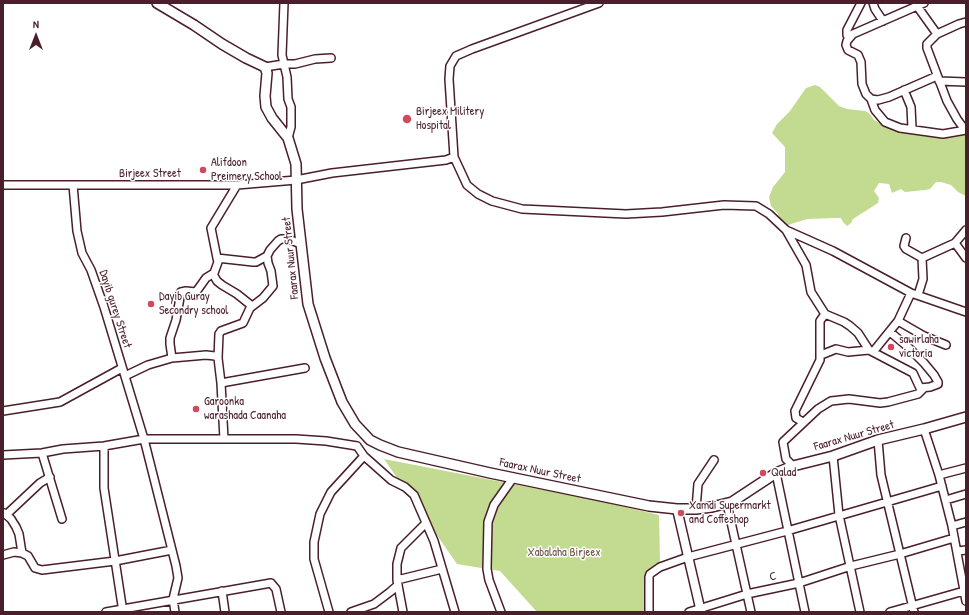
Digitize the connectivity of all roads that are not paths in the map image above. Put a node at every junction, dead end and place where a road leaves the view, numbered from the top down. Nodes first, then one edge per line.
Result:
1 (157, 3) edge
2 (284, 3) edge
3 (599, 3) edge
4 (860, 3) edge
5 (873, 3) edge
6 (920, 5) edge
7 (883, 21) junction
8 (966, 22) edge
9 (937, 34) junction
10 (849, 38) junction
11 (331, 58) dead end
12 (284, 64) junction
13 (265, 67) junction
14 (938, 79) junction
15 (966, 82) edge
16 (904, 90) junction
17 (871, 99) junction
18 (912, 128) junction
19 (965, 130) edge
20 (288, 138) junction
21 (454, 157) junction
22 (3, 176) edge
23 (296, 180) junction
24 (3, 185) edge
25 (73, 185) junction
26 (237, 185) junction
27 (786, 230) junction
28 (966, 230) edge
29 (906, 238) dead end
30 (955, 242) junction
31 (301, 244) junction
32 (268, 256) junction
33 (217, 258) junction
34 (922, 258) junction
35 (966, 258) edge
36 (214, 274) junction
37 (915, 294) junction
38 (252, 306) junction
39 (966, 312) edge
40 (824, 314) junction
41 (898, 321) junction
42 (890, 332) junction
43 (946, 345) dead end
44 (871, 351) junction
45 (821, 355) junction
46 (172, 358) junction
47 (218, 358) junction
48 (122, 368) junction
49 (305, 368) dead end
50 (125, 376) junction
51 (221, 383) junction
52 (924, 388) junction
53 (3, 411) edge
54 (966, 416) edge
55 (803, 422) junction
56 (924, 429) junction
57 (144, 439) junction
58 (224, 439) junction
59 (370, 440) junction
60 (878, 440) junction
61 (104, 446) junction
62 (357, 446) junction
63 (42, 453) junction
64 (3, 454) edge
65 (364, 456) junction
66 (833, 456) junction
67 (714, 460) dead end
68 (793, 466) junction
69 (966, 468) edge
70 (776, 473) junction
71 (939, 474) junction
72 (50, 477) junction
73 (513, 478) junction
74 (942, 486) junction
75 (966, 494) edge
76 (946, 500) junction
77 (888, 502) junction
78 (727, 504) junction
79 (677, 509) junction
80 (696, 509) junction
81 (5, 513) edge
82 (839, 516) junction
83 (62, 520) dead end
84 (966, 522) edge
85 (426, 523) junction
86 (952, 526) junction
87 (787, 531) junction
88 (954, 538) junction
89 (736, 544) junction
90 (172, 550) junction
91 (966, 550) edge
92 (958, 551) junction
93 (22, 552) junction
94 (900, 554) junction
95 (3, 555) edge
96 (688, 557) junction
97 (115, 561) junction
98 (851, 566) junction
99 (442, 569) junction
100 (964, 576) edge
101 (398, 582) junction
102 (799, 583) junction
103 (222, 591) junction
104 (964, 591) junction
105 (747, 594) junction
106 (173, 599) junction
107 (966, 601) edge
108 (374, 604) junction
109 (913, 609) edge
110 (123, 610) edge
111 (701, 610) edge
112 (106, 612) edge
113 (175, 612) edge
114 (225, 612) edge
115 (281, 612) edge
116 (329, 612) edge
117 (352, 612) edge
118 (376, 612) edge
119 (403, 612) edge
120 (455, 612) edge
121 (501, 612) edge
122 (650, 612) edge
123 (689, 612) edge
124 (751, 612) edge
125 (805, 612) edge
126 (860, 612) edge
127 (890, 612) edge

1 - 13 main road
2 - 12 street
3 - 21 street
4 - 10 street
5 - 7 street
6 - 7 street
6 - 9 street
7 - 10 street
8 - 9 street
9 - 14 street
10 - 17 street
11 - 12 street
12 - 13 street
12 - 20 street
13 - 20 main road
14 - 15 street
14 - 16 street
14 - 19 street
16 - 17 street
16 - 18 street
17 - 18 street
18 - 19 street
20 - 23 main road, Faarax Nuur Street
21 - 23 street, Birjeex Street
21 - 27 street
22 - 24 street
23 - 26 street, Birjeex Street
23 - 31 main road, Faarax Nuur Street
24 - 25 street, Birjeex Street
25 - 26 street, Birjeex Street
25 - 48 street, Dayib gurey Street
26 - 33 street
27 - 37 street
27 - 40 street
28 - 30 street
29 - 34 street
30 - 34 street
30 - 35 street
31 - 32 street
31 - 59 main road, Faarax Nuur Street
32 - 33 street
32 - 38 street
33 - 36 street
34 - 37 street
36 - 38 street
36 - 46 street
37 - 39 street
37 - 41 street
38 - 47 street
40 - 44 street
40 - 45 street
41 - 42 street
41 - 43 street
42 - 44 street
42 - 52 street
44 - 45 street
44 - 52 street
45 - 55 street
46 - 47 street
46 - 50 street
47 - 51 street
48 - 50 street, Dayib gurey Street
48 - 53 street
49 - 51 street
50 - 57 street, Dayib gurey Street
51 - 58 street
52 - 55 street
54 - 56 main road, Faarax Nuur Street
55 - 68 street
56 - 60 main road, Faarax Nuur Street
56 - 71 street
57 - 58 street
57 - 61 street
57 - 90 street, Dayib gurey Street
58 - 62 street
59 - 62 street
59 - 73 main road, Faarax Nuur Street
60 - 66 main road, Faarax Nuur Street
60 - 77 street
61 - 63 street
61 - 97 street
62 - 65 street
63 - 64 street
63 - 72 street
65 - 85 street
65 - 116 street
66 - 68 main road, Faarax Nuur Street
66 - 82 street
67 - 80 street
68 - 70 main road, Faarax Nuur Street
69 - 71 street
70 - 78 main road, Faarax Nuur Street
70 - 87 street
71 - 74 street
72 - 81 street
72 - 83 street
73 - 79 main road, Faarax Nuur Street
73 - 121 street
74 - 76 street
74 - 77 street
75 - 76 street
76 - 86 street
77 - 82 street
77 - 94 street
78 - 80 main road, Faarax Nuur Street
78 - 89 street
79 - 80 main road, Faarax Nuur Street
79 - 96 street
81 - 93 street
82 - 87 street
82 - 98 street
84 - 86 street
85 - 99 street
85 - 101 street
86 - 88 street
87 - 89 street
87 - 102 street
88 - 92 street
88 - 94 street, C
89 - 96 street
89 - 105 street
90 - 97 street
90 - 106 street, Dayib gurey Street
91 - 92 street
92 - 100 street
93 - 95 street
93 - 97 street
94 - 98 street, C
94 - 109 street
96 - 111 street
96 - 122 street
97 - 110 street
98 - 102 street, C
98 - 126 street
99 - 101 street
99 - 120 street
100 - 104 street
101 - 108 street
101 - 119 street
102 - 105 street, C
102 - 125 street
103 - 106 street
103 - 114 street
103 - 115 street
104 - 107 street
104 - 109 street
105 - 111 street, C
105 - 124 street
106 - 110 street
106 - 113 street
108 - 117 street
108 - 118 street
109 - 127 street
110 - 112 street
111 - 123 street, C

